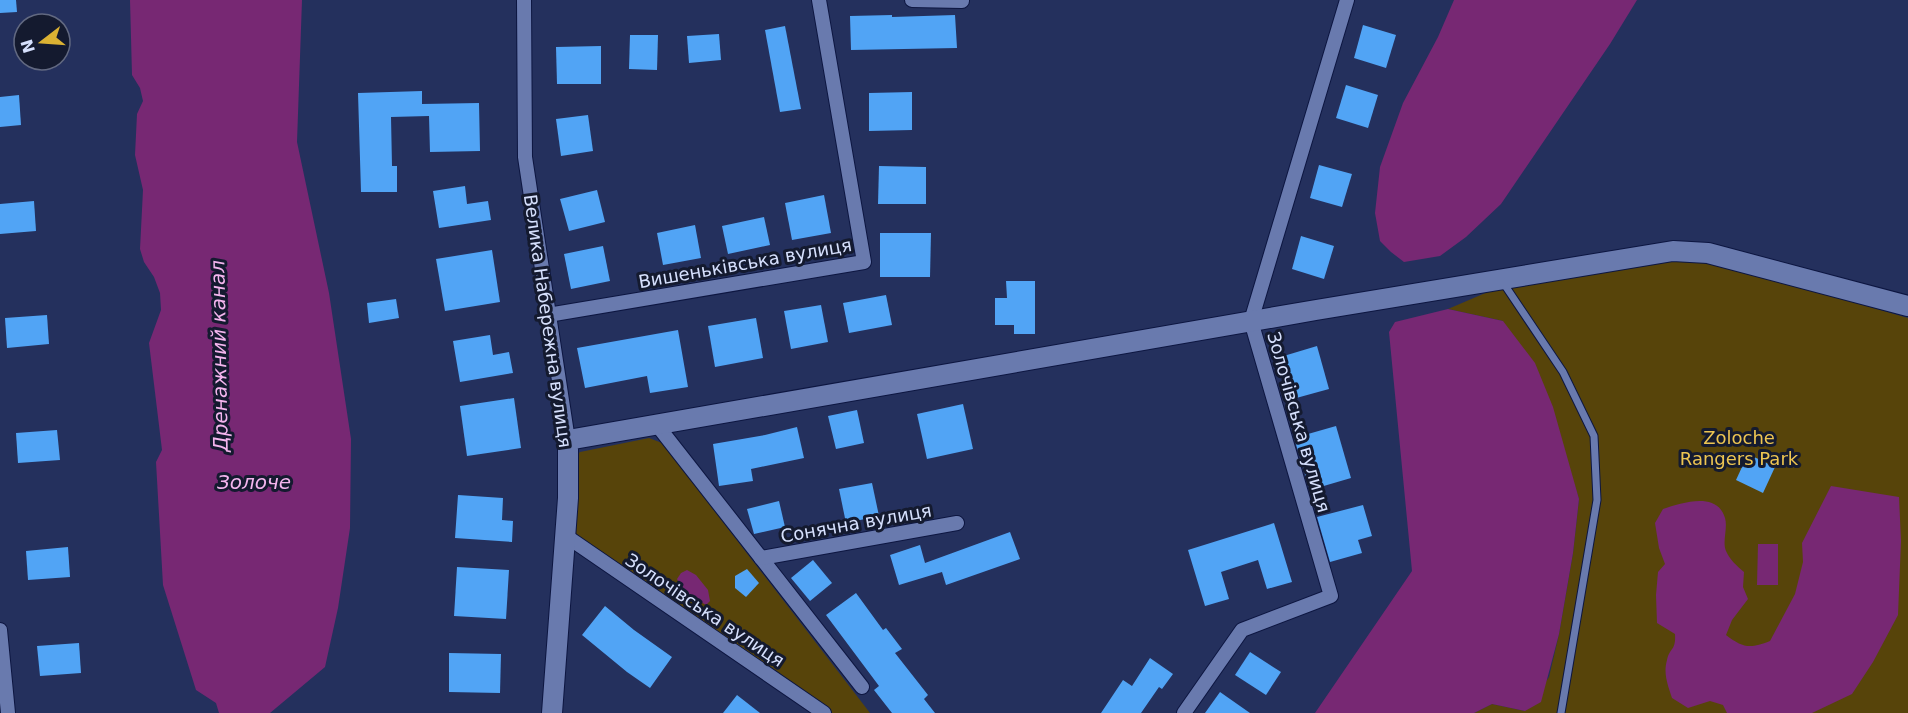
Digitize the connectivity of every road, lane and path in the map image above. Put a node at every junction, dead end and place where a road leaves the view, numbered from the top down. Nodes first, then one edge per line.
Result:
1 (524, 0) edge
2 (819, 0) edge
3 (912, 0) edge
4 (1347, 0) edge
5 (962, 1) edge
6 (1501, 279) junction
7 (1908, 306) edge
8 (548, 315) junction
9 (1251, 321) junction
10 (657, 424) junction
11 (568, 440) junction
12 (957, 523) dead end
13 (566, 536) junction
14 (761, 558) junction
15 (0, 630) edge
16 (862, 687) dead end
17 (8, 713) edge
18 (552, 713) edge
19 (824, 713) edge
20 (1184, 713) edge
21 (1561, 713) edge

1 - 8 street, Велика Набережна вулиця
2 - 8 street, Вишеньківська вулиця
3 - 5 street
4 - 9 street, Золочівська вулиця
6 - 7 street
6 - 9 street
6 - 21 lane
8 - 11 street, Велика Набережна вулиця
9 - 10 street
9 - 20 street, Золочівська вулиця
10 - 11 street
10 - 14 street, Сонячна вулиця
11 - 13 street, Велика Набережна вулиця
12 - 14 street, Сонячна вулиця
13 - 18 street, Велика Набережна вулиця
13 - 19 street, Золочівська вулиця
14 - 16 street, Сонячна вулиця
15 - 17 street

